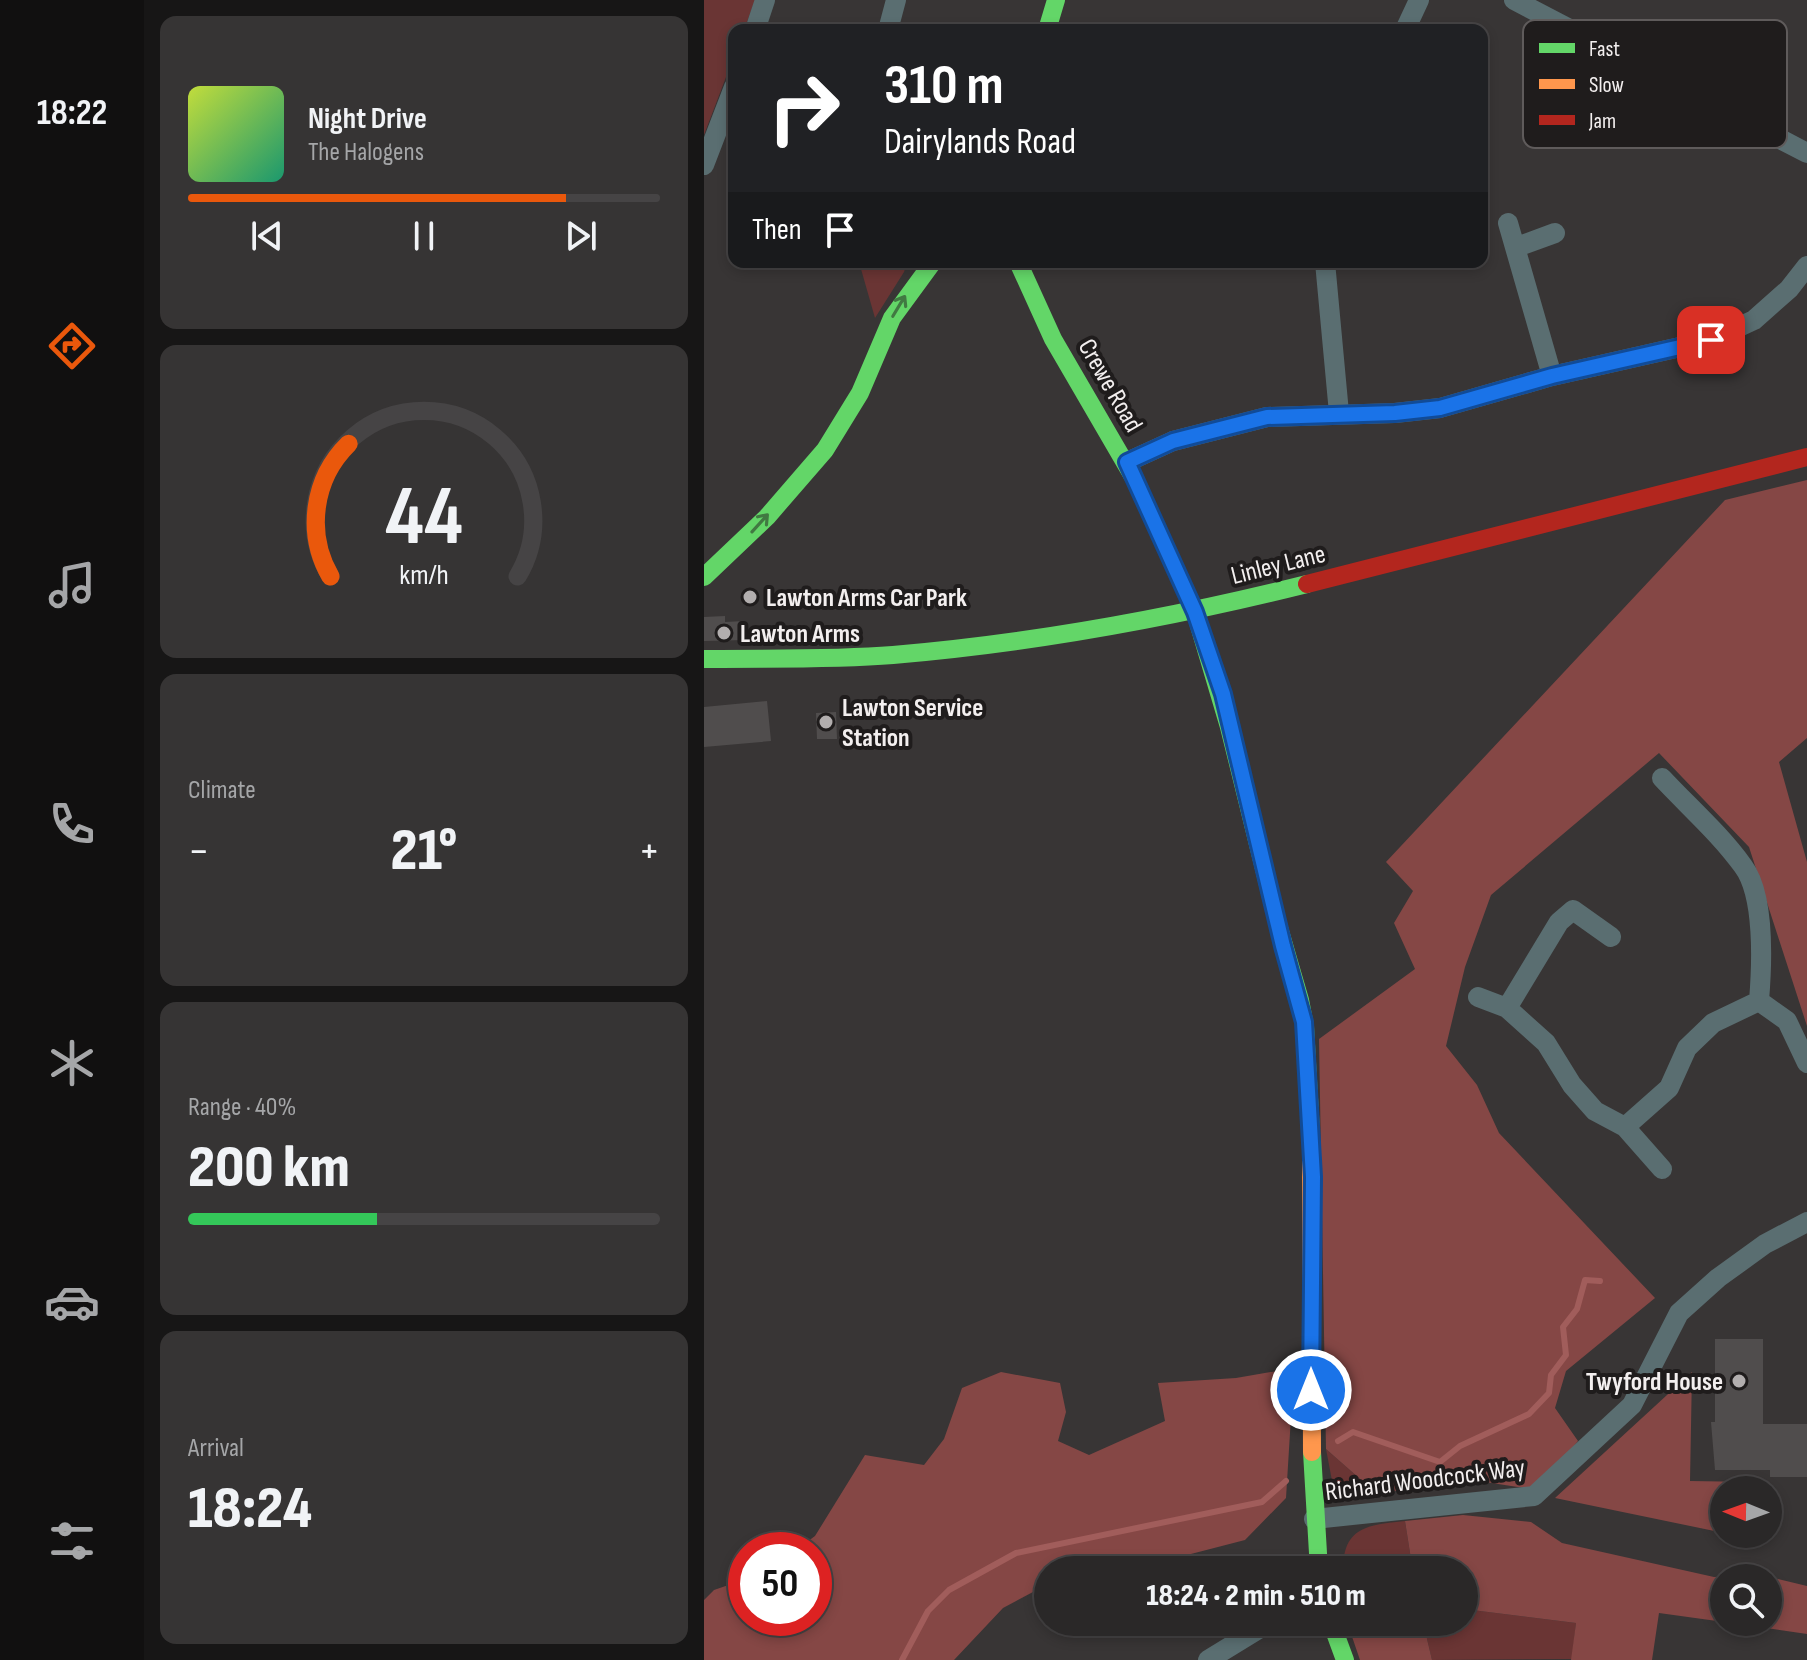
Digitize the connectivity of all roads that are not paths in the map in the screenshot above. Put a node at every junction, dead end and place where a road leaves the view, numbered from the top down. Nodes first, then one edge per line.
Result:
1 (765, 0) edge
2 (896, 0) edge
3 (1056, 0) edge
4 (1419, 0) edge
5 (1514, 0) edge
6 (1552, 20) edge
7 (757, 24) edge
8 (890, 24) edge
9 (1049, 24) edge
10 (1408, 24) edge
11 (726, 136) edge
12 (1787, 143) edge
13 (1807, 153) edge
14 (704, 165) edge
15 (1508, 223) dead end
16 (1555, 233) dead end
17 (1517, 247) junction
18 (1807, 266) edge
19 (928, 268) edge
20 (1020, 268) edge
21 (1326, 268) edge
22 (1552, 376) junction
23 (1339, 413) junction
24 (1807, 457) edge
25 (1127, 462) junction
26 (704, 577) edge
27 (1195, 612) junction
28 (704, 659) edge
29 (1662, 778) dead end
30 (1611, 937) dead end
31 (1478, 997) dead end
32 (1759, 1001) junction
33 (1507, 1008) junction
34 (1807, 1063) edge
35 (1625, 1127) junction
36 (1662, 1169) dead end
37 (1807, 1222) edge
38 (1314, 1519) junction
39 (1318, 1556) edge
40 (1247, 1636) edge
41 (1336, 1636) edge
42 (1208, 1660) edge
43 (1345, 1660) edge

1 - 7 street
2 - 8 street
3 - 9 main road
4 - 10 street
5 - 6 street
11 - 14 street
12 - 13 street
15 - 17 street
16 - 17 street
17 - 22 street
18 - 22 street
26 -> 19 main road
20 - 25 main road, Crewe Road
21 - 23 street
22 - 23 street
23 - 25 street
24 - 27 main road, Linley Lane
25 - 27 main road, Crewe Road
27 - 28 main road, Linley Lane
27 - 38 main road, Crewe Road
29 - 32 street
30 - 33 street
31 - 33 street
32 - 34 street
32 - 35 street
33 - 35 street
35 - 36 street
37 - 38 street, Richard Woodcock Way
38 - 39 main road, Crewe Road
40 - 42 street
41 - 43 main road

